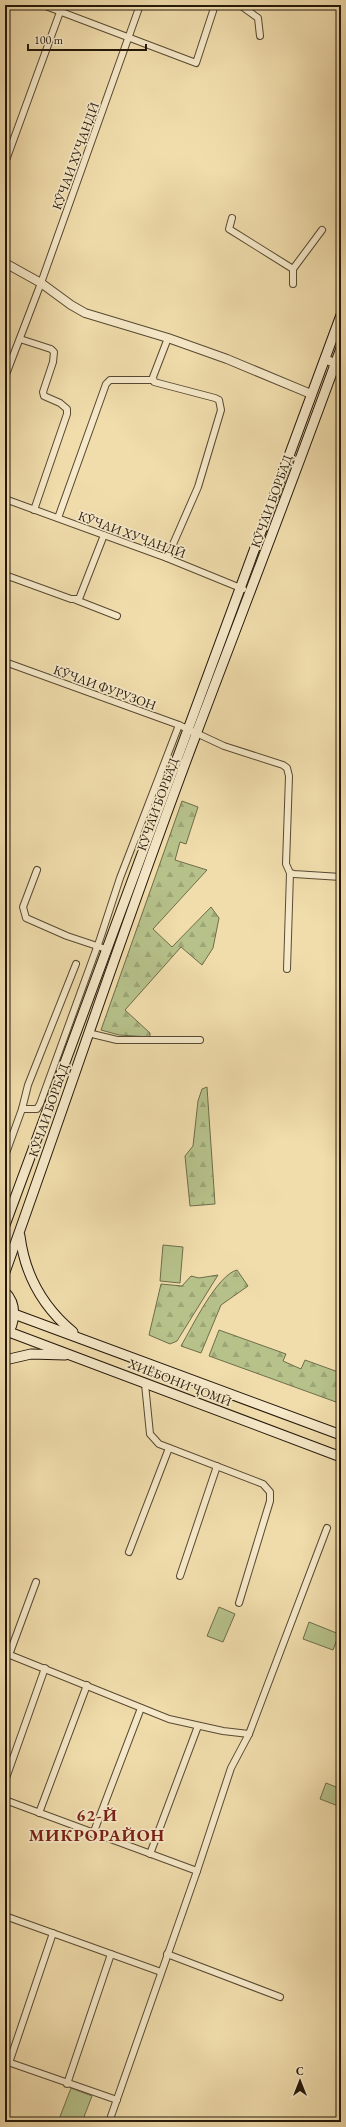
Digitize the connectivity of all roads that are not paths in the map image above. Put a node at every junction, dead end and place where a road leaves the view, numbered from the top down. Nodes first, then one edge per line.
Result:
1 (42, 5) edge
2 (140, 5) edge
3 (215, 5) edge
4 (240, 5) edge
5 (60, 12) junction
6 (260, 36) dead end
7 (130, 37) junction
8 (5, 163) edge
9 (232, 218) dead end
10 (322, 230) dead end
11 (5, 263) edge
12 (293, 269) junction
13 (41, 283) junction
14 (293, 284) dead end
15 (341, 315) edge
16 (168, 338) junction
17 (20, 339) junction
18 (329, 349) junction
19 (340, 352) edge
20 (325, 359) junction
21 (338, 365) edge
22 (5, 377) edge
23 (153, 380) junction
24 (311, 394) junction
25 (5, 499) edge
26 (34, 510) junction
27 (58, 518) junction
28 (104, 535) junction
29 (167, 558) junction
30 (5, 575) edge
31 (241, 588) junction
32 (250, 592) junction
33 (76, 600) junction
34 (117, 616) dead end
35 (5, 662) edge
36 (183, 727) junction
37 (196, 734) junction
38 (37, 870) dead end
39 (290, 873) junction
40 (341, 877) edge
41 (102, 948) junction
42 (76, 964) dead end
43 (287, 969) dead end
44 (88, 1033) junction
45 (200, 1040) dead end
46 (22, 1109) junction
47 (5, 1156) edge
48 (11, 1207) junction
49 (5, 1216) edge
50 (5, 1225) edge
51 (20, 1234) junction
52 (5, 1272) edge
53 (5, 1292) edge
54 (14, 1314) junction
55 (7, 1334) edge
56 (79, 1337) junction
57 (74, 1355) junction
58 (5, 1360) edge
59 (145, 1384) junction
60 (341, 1435) edge
61 (169, 1448) junction
62 (341, 1457) edge
63 (217, 1466) junction
64 (327, 1528) dead end
65 (129, 1552) dead end
66 (180, 1576) dead end
67 (36, 1582) dead end
68 (239, 1603) dead end
69 (7, 1654) edge
70 (45, 1668) junction
71 (87, 1684) junction
72 (140, 1708) junction
73 (198, 1726) junction
74 (249, 1734) junction
75 (5, 1781) edge
76 (5, 1800) edge
77 (39, 1813) junction
78 (93, 1834) junction
79 (150, 1854) junction
80 (197, 1871) junction
81 (5, 1916) edge
82 (53, 1933) junction
83 (111, 1954) junction
84 (167, 1954) junction
85 (161, 1972) junction
86 (280, 1997) dead end
87 (7, 2062) edge
88 (67, 2084) junction
89 (117, 2100) junction
90 (109, 2122) edge

1 - 5 street
2 - 7 street, КӮЧАИ ХУҶАНДӢ
3 - 7 street
4 - 6 street
5 - 7 street
5 - 8 street
7 - 13 street, КӮЧАИ ХУҶАНДӢ
9 - 12 street
10 - 12 street
11 - 13 street
12 - 14 street
13 - 16 street
13 - 17 street, КӮЧАИ ХУҶАНДӢ
15 - 18 main road, КӮЧАИ БОРБАД
16 - 23 street
16 - 24 street
17 - 22 street, КӮЧАИ ХУҶАНДӢ
17 - 26 street
18 - 19 street
18 - 20 main road, КӮЧАИ БОРБАД
19 - 21 main road, КӮЧАИ БОРБАД
20 - 21 street
20 - 24 main road, КӮЧАИ БОРБАД
21 - 32 main road, КӮЧАИ БОРБАД
23 - 27 street
23 - 29 street
24 - 31 main road, КӮЧАИ БОРБАД
25 - 26 street, КӮЧАИ ХУҶАНДӢ
26 - 27 street, КӮЧАИ ХУҶАНДӢ
27 - 28 street, КӮЧАИ ХУҶАНДӢ
28 - 29 street, КӮЧАИ ХУҶАНДӢ
28 - 33 street
29 - 31 street, КӮЧАИ ХУҶАНДӢ
30 - 33 street
31 - 32 street, КӮЧАИ ХУҶАНДӢ
31 - 36 main road, КӮЧАИ БОРБАД
32 - 37 main road, КӮЧАИ БОРБАД
33 - 34 street
35 - 36 street, КӮЧАИ ФУРУЗОН
36 - 37 street, КӮЧАИ ФУРУЗОН
36 - 41 main road, КӮЧАИ БОРБАД
37 - 39 street, КӮЧАИ ФУРУЗОН
37 - 44 main road, КӮЧАИ БОРБАД
38 - 41 street
39 - 40 street
39 - 43 street
41 - 46 street
41 - 48 main road, КӮЧАИ БОРБАД
42 - 46 street
44 - 45 street
44 - 51 main road, КӮЧАИ БОРБАД
46 - 47 street
48 - 49 main road
48 - 50 main road, КӮЧАИ БОРБАД
51 - 52 main road, КӮЧАИ БОРБАД
51 - 56 main road
53 - 54 main road
54 - 55 main road
54 - 56 main road, ХИЁБОНИ ҶОМӢ
55 - 57 main road, ХИЁБОНИ ҶОМӢ
56 - 60 main road, ХИЁБОНИ ҶОМӢ
57 - 58 main road
57 - 59 main road, ХИЁБОНИ ҶОМӢ
59 - 61 street
59 - 62 main road, ХИЁБОНИ ҶОМӢ
61 - 63 street
61 - 65 street
63 - 66 street
63 - 68 street
64 - 74 street
67 - 69 street
69 - 70 street
70 - 71 street
70 - 75 street
71 - 72 street
71 - 77 street
72 - 73 street
72 - 78 street
73 - 74 street
73 - 79 street
74 - 80 street
76 - 77 street
77 - 78 street
78 - 79 street
79 - 80 street
80 - 84 street
81 - 82 street
82 - 83 street
82 - 87 street
83 - 85 street
83 - 88 street
84 - 85 street
84 - 86 street
85 - 89 street
87 - 88 street
88 - 89 street
89 - 90 street

